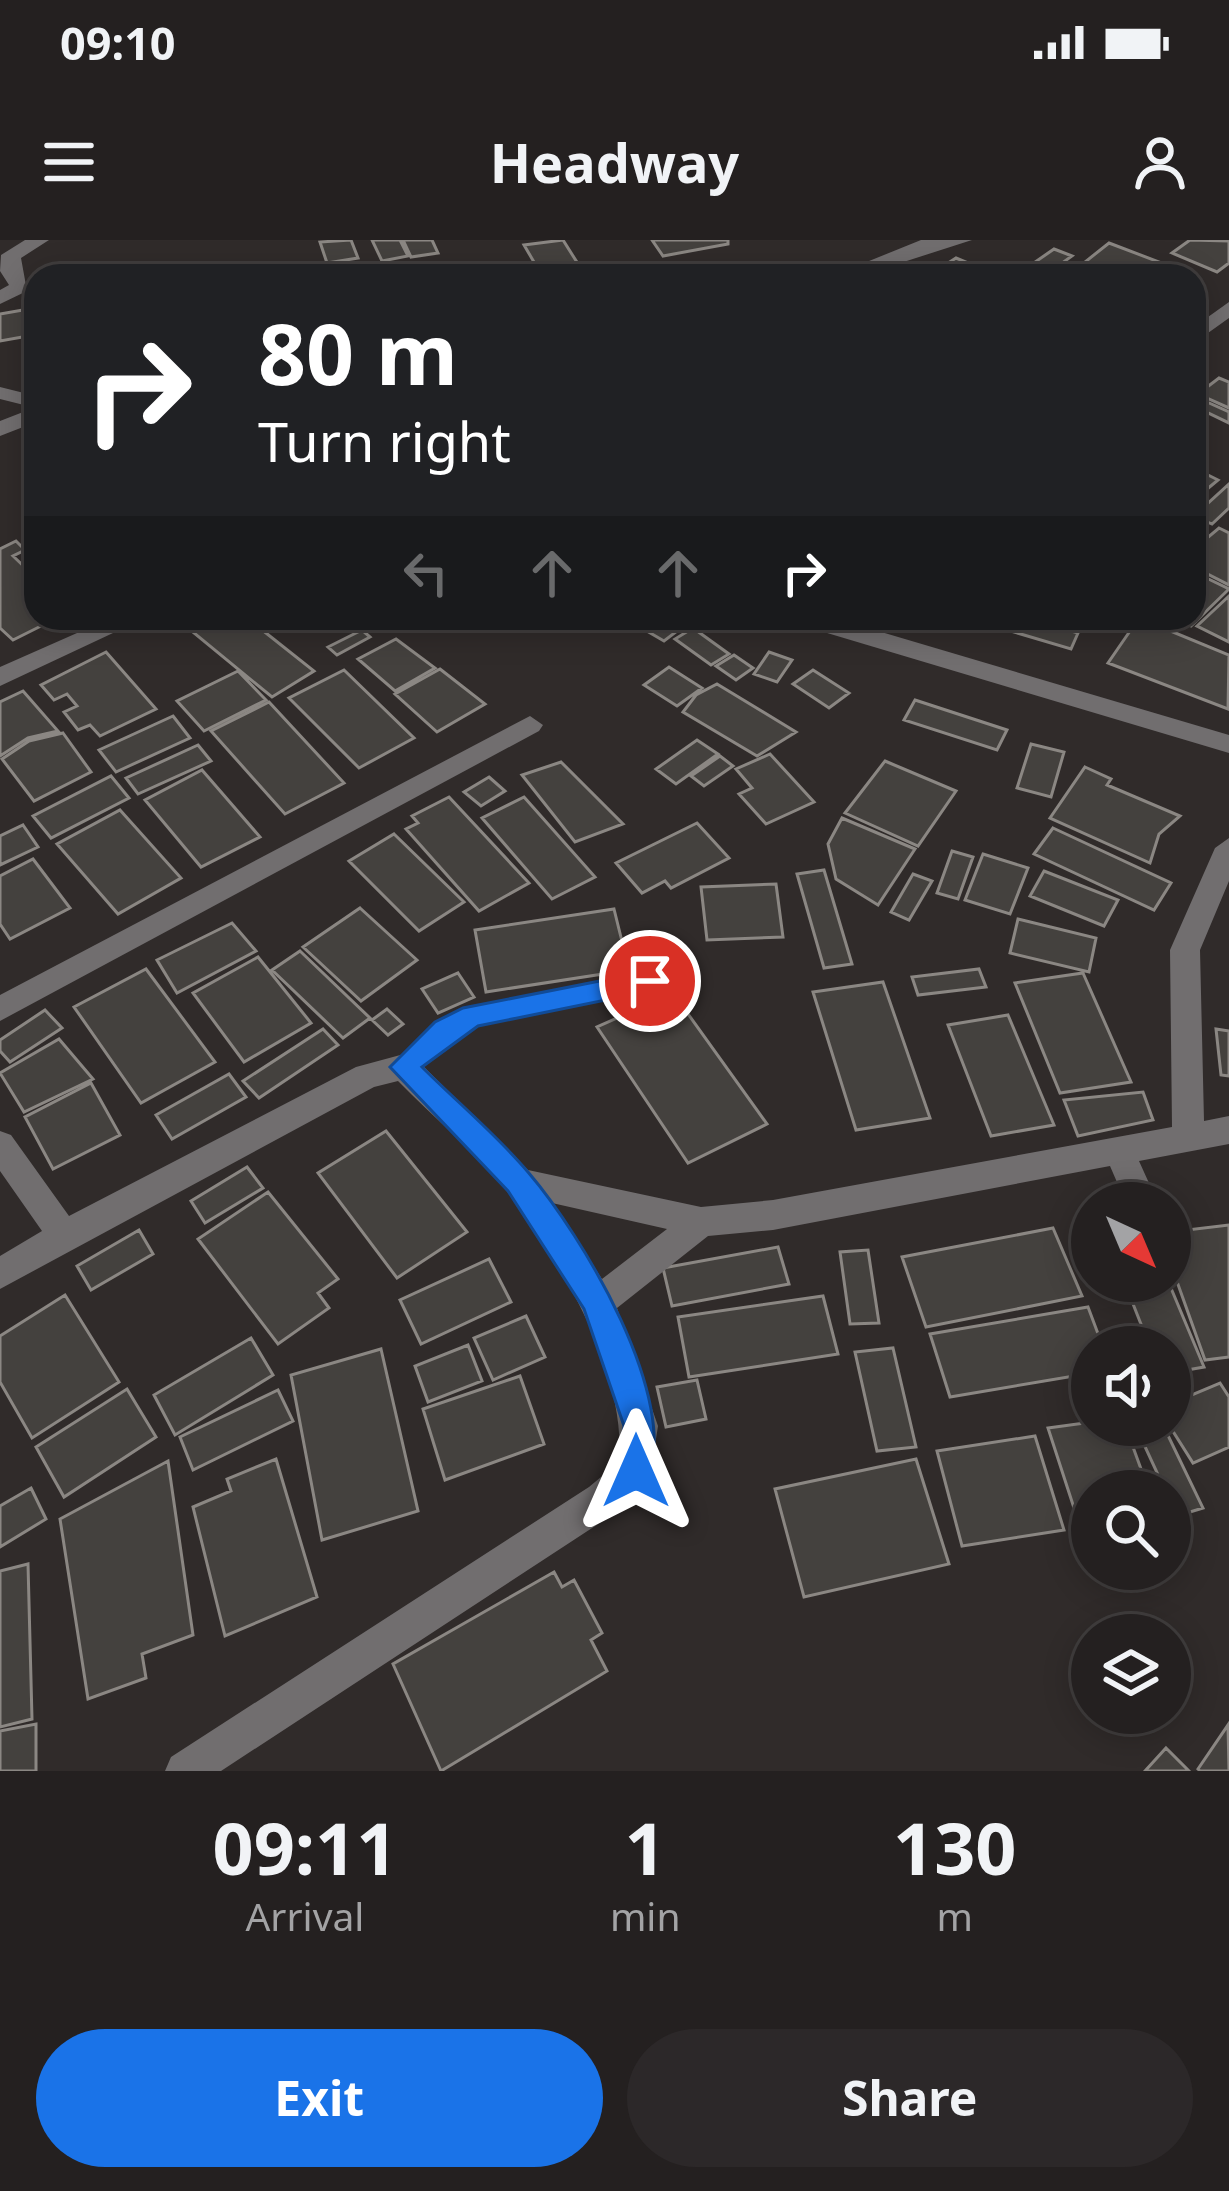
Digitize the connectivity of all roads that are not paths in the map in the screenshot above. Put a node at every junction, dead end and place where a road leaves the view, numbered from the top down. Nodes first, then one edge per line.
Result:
1 (39, 240) edge
2 (962, 240) edge
3 (930, 242) edge
4 (873, 264) edge
5 (0, 298) edge
6 (106, 630) edge
7 (876, 630) edge
8 (0, 677) edge
9 (530, 725) dead end
10 (1229, 744) edge
11 (1229, 848) edge
12 (650, 981) dead end
13 (0, 1010) edge
14 (404, 1067) junction
15 (1229, 1130) edge
16 (1188, 1136) junction
17 (0, 1145) edge
18 (1120, 1153) junction
19 (519, 1182) junction
20 (1133, 1182) edge
21 (701, 1222) junction
22 (64, 1235) junction
23 (0, 1274) edge
24 (598, 1302) junction
25 (185, 1771) edge

1 - 5 street
2 - 3 street
3 - 4 street
6 - 8 street
7 - 10 street
9 - 13 street
11 - 16 street
12 - 14 lane
14 - 19 street
14 - 22 street
15 - 16 street
16 - 18 street
17 - 22 street
18 - 20 street
18 - 21 street
19 - 21 street
19 - 24 street
21 - 24 street
22 - 23 street
24 - 25 street

